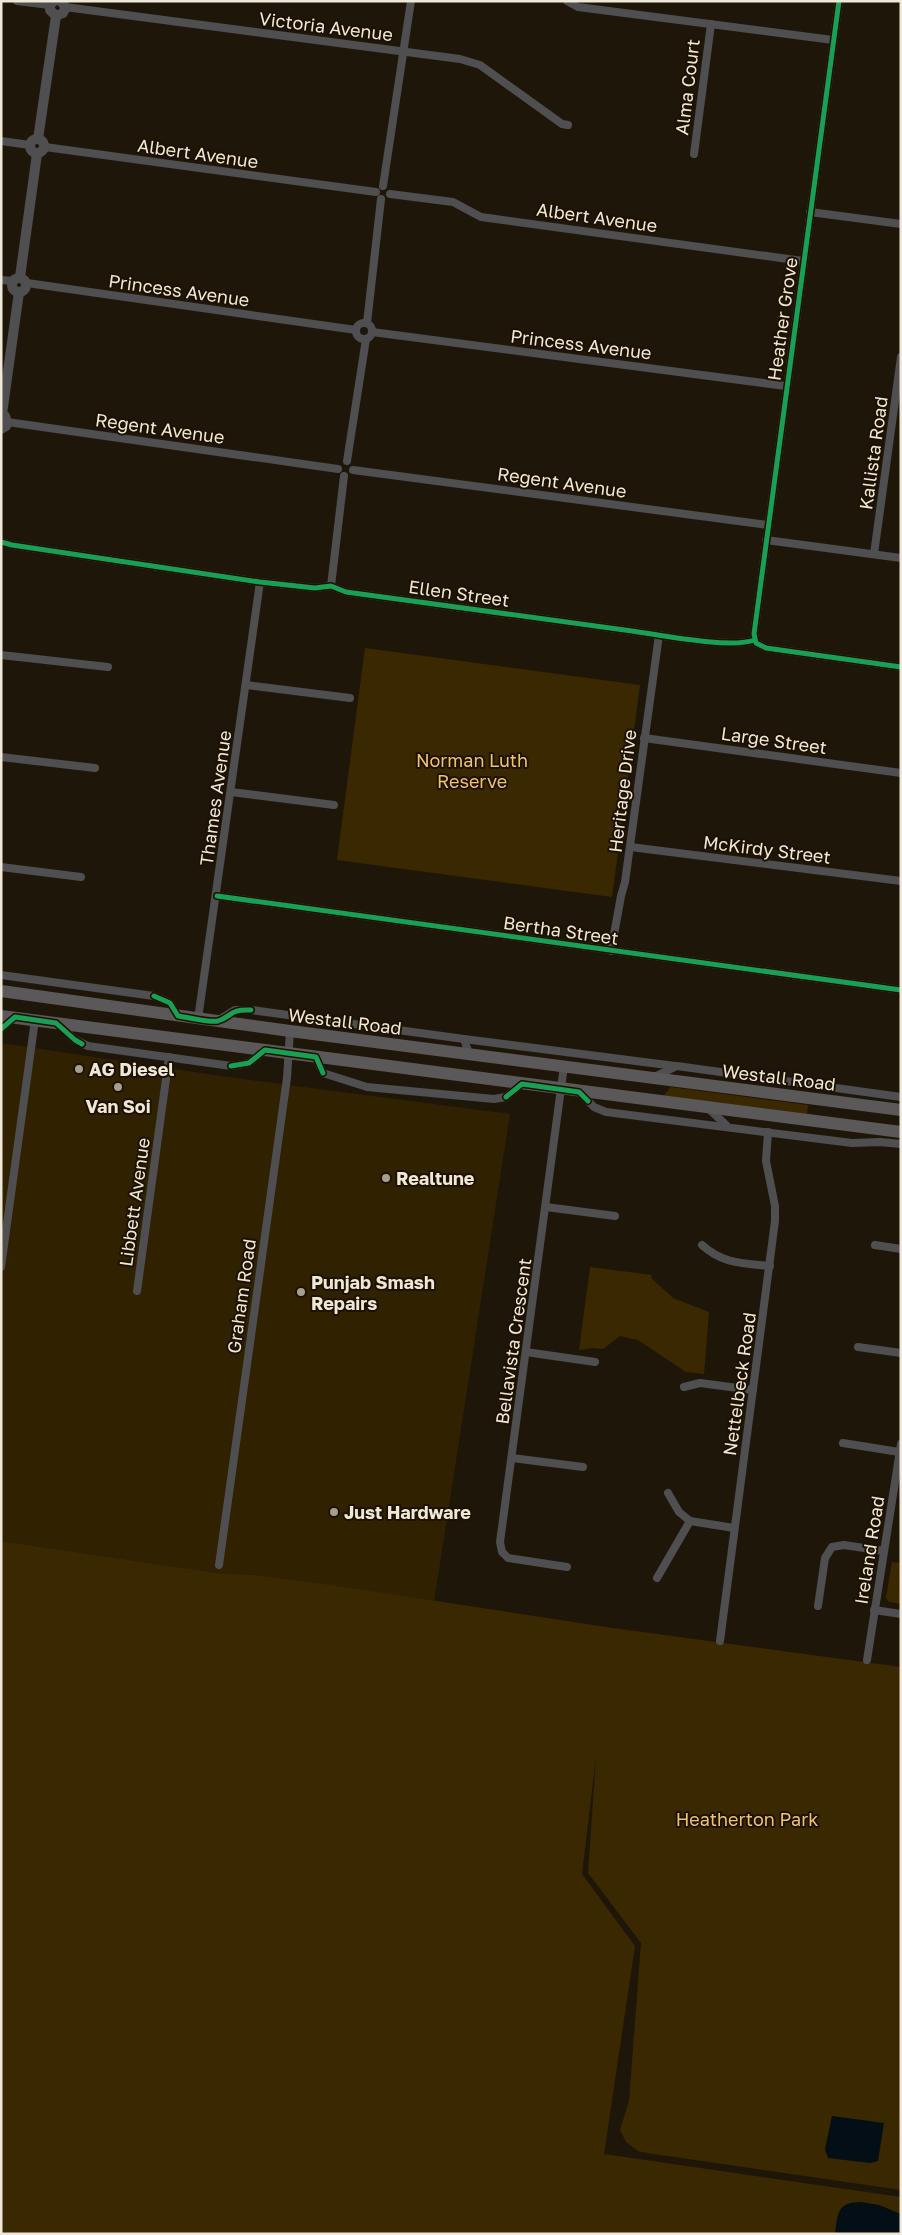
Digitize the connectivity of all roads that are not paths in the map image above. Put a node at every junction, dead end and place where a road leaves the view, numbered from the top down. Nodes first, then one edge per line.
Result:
1 (18, 1) edge
2 (411, 1) edge
3 (567, 1) edge
4 (838, 1) edge
5 (57, 4) edge
6 (711, 24) junction
7 (833, 40) junction
8 (404, 52) junction
9 (568, 126) dead end
10 (1, 141) edge
11 (34, 142) junction
12 (41, 150) junction
13 (694, 154) dead end
14 (383, 186) junction
15 (390, 194) junction
16 (378, 196) junction
17 (810, 212) junction
18 (901, 224) edge
19 (803, 261) junction
20 (1, 280) edge
21 (20, 280) junction
22 (367, 323) junction
23 (356, 330) junction
24 (372, 332) junction
25 (366, 339) junction
26 (901, 357) edge
27 (786, 386) junction
28 (3, 420) edge
29 (347, 461) junction
30 (338, 468) junction
31 (353, 470) junction
32 (344, 476) junction
33 (768, 525) junction
34 (766, 540) junction
35 (1, 542) edge
36 (12, 545) junction
37 (1, 546) edge
38 (874, 554) junction
39 (901, 558) edge
40 (260, 582) junction
41 (331, 586) junction
42 (658, 635) junction
43 (756, 640) junction
44 (1, 655) edge
45 (108, 667) dead end
46 (901, 667) edge
47 (246, 685) junction
48 (350, 698) dead end
49 (644, 738) junction
50 (1, 757) edge
51 (95, 768) dead end
52 (901, 773) edge
53 (231, 792) junction
54 (334, 805) dead end
55 (630, 847) junction
56 (1, 867) edge
57 (81, 877) dead end
58 (901, 881) edge
59 (217, 896) junction
60 (612, 951) junction
61 (1, 975) edge
62 (901, 990) edge
63 (1, 991) edge
64 (1, 1016) edge
65 (178, 1016) junction
66 (15, 1018) junction
67 (198, 1019) junction
68 (36, 1020) junction
69 (217, 1021) junction
70 (56, 1023) junction
71 (1, 1029) edge
72 (290, 1031) junction
73 (464, 1038) junction
74 (265, 1050) junction
75 (288, 1053) junction
76 (468, 1054) junction
77 (169, 1057) junction
78 (316, 1057) junction
79 (501, 1059) junction
80 (564, 1066) junction
81 (677, 1066) junction
82 (653, 1078) junction
83 (498, 1081) junction
84 (522, 1084) junction
85 (562, 1089) junction
86 (579, 1092) junction
87 (901, 1096) edge
88 (708, 1108) junction
89 (901, 1110) edge
90 (730, 1127) junction
91 (768, 1132) junction
92 (901, 1132) edge
93 (901, 1144) edge
94 (546, 1207) junction
95 (615, 1216) dead end
96 (702, 1245) dead end
97 (875, 1245) dead end
98 (901, 1249) edge
99 (770, 1266) junction
100 (1, 1267) edge
101 (137, 1291) dead end
102 (858, 1347) dead end
103 (526, 1352) junction
104 (901, 1353) edge
105 (596, 1362) dead end
106 (684, 1386) dead end
107 (753, 1390) junction
108 (843, 1443) dead end
109 (900, 1448) edge
110 (512, 1458) junction
111 (583, 1467) dead end
112 (668, 1493) dead end
113 (891, 1504) junction
114 (901, 1506) edge
115 (690, 1521) junction
116 (734, 1528) junction
117 (884, 1551) junction
118 (219, 1564) dead end
119 (566, 1566) dead end
120 (657, 1578) dead end
121 (818, 1606) dead end
122 (874, 1610) junction
123 (901, 1614) edge
124 (720, 1641) dead end
125 (867, 1660) dead end

1 - 5 street, Victoria Avenue
2 - 8 street
3 - 6 street
4 - 7 street, Heather Grove
5 - 8 street, Victoria Avenue
5 - 11 street
6 - 7 street
6 - 13 street, Alma Court
7 - 17 street, Heather Grove
8 - 9 street, Victoria Avenue
8 - 14 street
10 - 11 street
11 - 12 street
12 - 16 street, Albert Avenue
12 - 21 street
14 - 15 street
14 - 16 street
15 - 16 street
15 - 19 street, Albert Avenue
16 - 22 street
17 - 18 street
17 - 19 street, Heather Grove
19 - 27 street, Heather Grove
20 - 21 street, Princess Avenue
21 - 23 street, Princess Avenue
21 - 28 street
22 - 23 street
22 - 24 street
23 - 25 street
24 - 25 street
24 - 27 street, Princess Avenue
25 - 29 street
26 - 38 street, Kallista Road
27 - 33 street, Heather Grove
28 - 30 street, Regent Avenue
29 - 30 street
29 - 31 street
30 - 32 street
31 - 32 street
31 - 33 street, Regent Avenue
32 - 41 street
33 - 34 street, Heather Grove
34 - 38 street
34 - 43 street, Heather Grove
35 - 36 street, Ellen Street
36 - 37 street, Ellen Street
36 - 40 street, Ellen Street
38 - 39 street
40 - 41 street, Ellen Street
40 - 47 street, Thames Avenue
41 - 42 street, Ellen Street
42 - 43 street, Ellen Street
42 - 49 street, Heritage Drive
43 - 46 street
44 - 45 street
47 - 48 street
47 - 53 street, Thames Avenue
49 - 52 street, Large Street
49 - 55 street, Heritage Drive
50 - 51 street
53 - 54 street
53 - 59 street, Thames Avenue
55 - 58 street, McKirdy Street
55 - 60 street, Heritage Drive
56 - 57 street
59 - 60 street, Bertha Street
59 - 67 street, Thames Avenue
60 - 62 street, Bertha Street
61 - 65 street
63 - 65 main road, Westall Road
64 - 66 main road
65 - 67 main road, Westall Road
66 - 68 main road
66 - 71 street
67 - 69 main road, Westall Road
68 - 70 main road
68 - 100 street
69 - 72 main road, Westall Road
69 - 73 street, Westall Road
70 - 74 main road
70 - 77 street
72 - 75 street, Graham Road
72 - 76 main road, Westall Road
73 - 76 street
73 - 81 street, Westall Road
74 - 75 main road
74 - 77 street
75 - 78 main road
75 - 118 street, Graham Road
76 - 79 main road, Westall Road
77 - 101 street, Libbett Avenue
78 - 83 main road
78 - 84 street
79 - 80 main road, Westall Road
79 - 83 main road
80 - 82 main road, Westall Road
80 - 85 street, Bellavista Crescent
81 - 82 street
81 - 87 street, Westall Road
82 - 89 main road, Westall Road
83 - 84 main road
84 - 85 main road
85 - 86 main road
85 - 94 street, Bellavista Crescent
86 - 88 main road
86 - 90 street
88 - 90 street
88 - 92 main road
90 - 91 street
91 - 93 street
91 - 99 street, Nettelbeck Road
94 - 95 street
94 - 103 street, Bellavista Crescent
96 - 99 street
97 - 98 street
99 - 107 street, Nettelbeck Road
102 - 104 street
103 - 105 street
103 - 110 street, Bellavista Crescent
106 - 107 street
107 - 116 street, Nettelbeck Road
108 - 109 street
109 - 113 street, Ireland Road
110 - 111 street
110 - 119 street, Bellavista Crescent
112 - 115 street
113 - 114 street
113 - 117 street, Ireland Road
115 - 116 street
115 - 120 street
116 - 124 street, Nettelbeck Road
117 - 121 street
117 - 122 street, Ireland Road
122 - 123 street
122 - 125 street, Ireland Road

